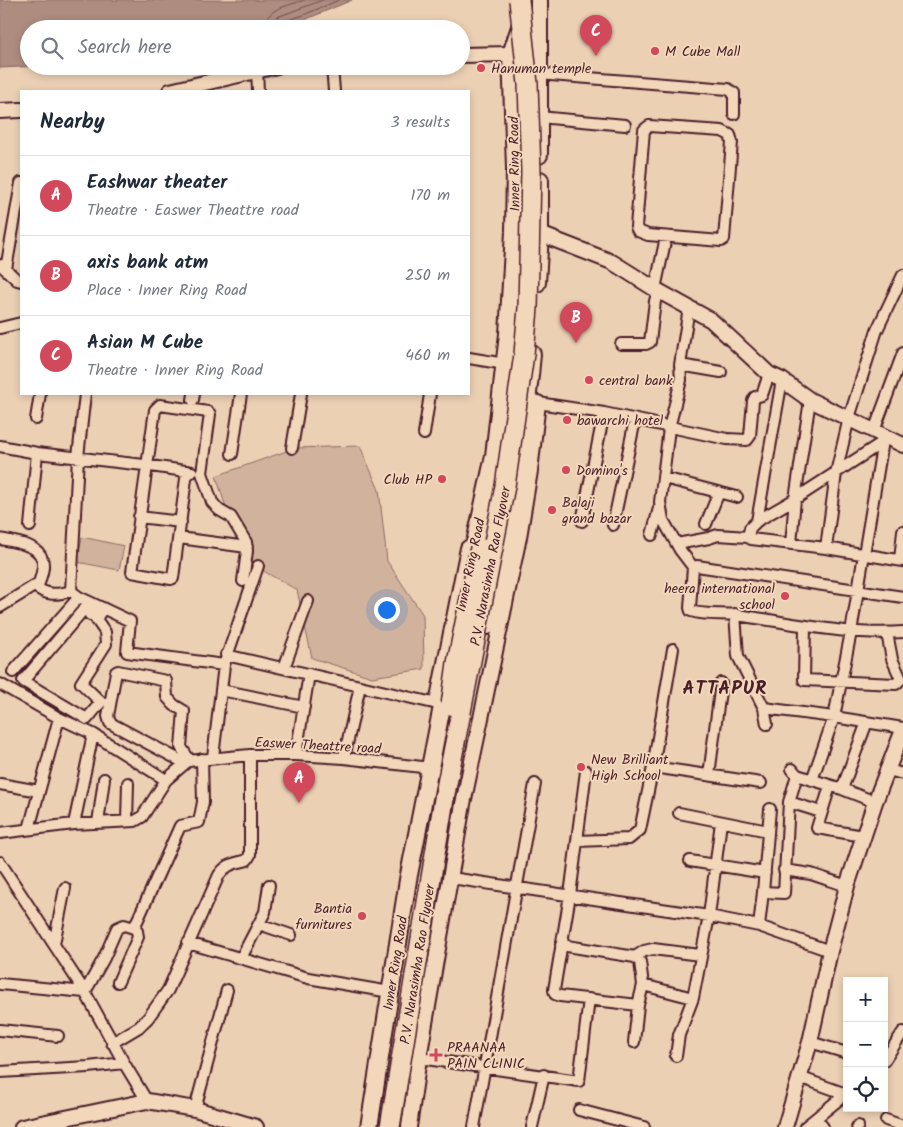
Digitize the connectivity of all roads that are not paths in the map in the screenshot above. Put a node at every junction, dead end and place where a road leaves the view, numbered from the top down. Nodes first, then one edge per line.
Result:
1 (511, 0) edge
2 (519, 0) edge
3 (527, 0) edge
4 (539, 0) edge
5 (511, 54) junction
6 (470, 55) edge
7 (538, 74) junction
8 (236, 75) edge
9 (257, 75) edge
10 (333, 75) edge
11 (174, 90) edge
12 (258, 90) edge
13 (334, 90) edge
14 (20, 110) edge
15 (0, 111) edge
16 (734, 114) dead end
17 (539, 117) junction
18 (625, 125) dead end
19 (20, 188) edge
20 (514, 232) junction
21 (540, 234) junction
22 (666, 237) junction
23 (3, 267) edge
24 (903, 275) edge
25 (20, 281) edge
26 (657, 290) junction
27 (689, 308) junction
28 (20, 323) edge
29 (0, 328) edge
30 (621, 344) dead end
31 (903, 353) edge
32 (470, 358) edge
33 (505, 364) junction
34 (680, 364) junction
35 (721, 372) dead end
36 (775, 377) junction
37 (40, 395) edge
38 (85, 395) edge
39 (241, 395) edge
40 (301, 395) edge
41 (430, 395) edge
42 (810, 400) junction
43 (533, 402) junction
44 (604, 413) junction
45 (849, 418) junction
46 (36, 419) dead end
47 (635, 420) junction
48 (669, 428) junction
49 (424, 434) dead end
50 (881, 436) junction
51 (903, 445) edge
52 (0, 446) edge
53 (292, 448) dead end
54 (37, 453) junction
55 (232, 454) dead end
56 (78, 457) junction
57 (147, 465) junction
58 (187, 471) junction
59 (202, 472) junction
60 (836, 473) junction
61 (664, 478) junction
62 (719, 492) junction
63 (737, 497) dead end
64 (795, 499) junction
65 (660, 502) junction
66 (139, 517) junction
67 (582, 520) dead end
68 (757, 521) junction
69 (181, 522) junction
70 (706, 524) dead end
71 (613, 525) dead end
72 (30, 526) dead end
73 (903, 530) edge
74 (652, 535) dead end
75 (748, 537) junction
76 (0, 538) edge
77 (178, 538) junction
78 (677, 544) junction
79 (791, 544) junction
80 (246, 548) junction
81 (826, 548) junction
82 (863, 555) junction
83 (902, 561) edge
84 (258, 566) dead end
85 (694, 567) junction
86 (243, 581) dead end
87 (35, 586) junction
88 (858, 590) junction
89 (75, 594) junction
90 (903, 597) edge
91 (308, 601) dead end
92 (96, 605) junction
93 (0, 607) edge
94 (498, 609) junction
95 (735, 614) junction
96 (89, 615) junction
97 (805, 626) junction
98 (851, 632) junction
99 (903, 632) edge
100 (887, 633) junction
101 (672, 650) dead end
102 (225, 660) junction
103 (284, 668) junction
104 (13, 672) dead end
105 (309, 674) junction
106 (721, 683) dead end
107 (840, 683) junction
108 (0, 684) edge
109 (360, 686) junction
110 (221, 690) junction
111 (439, 705) junction
112 (304, 707) junction
113 (764, 708) junction
114 (834, 717) junction
115 (59, 718) junction
116 (867, 722) junction
117 (767, 724) dead end
118 (93, 734) junction
119 (902, 736) edge
120 (250, 755) junction
121 (296, 755) junction
122 (213, 757) junction
123 (184, 758) junction
124 (344, 758) junction
125 (202, 759) junction
126 (426, 767) junction
127 (653, 767) junction
128 (888, 770) junction
129 (586, 771) dead end
130 (455, 774) junction
131 (709, 774) junction
132 (903, 774) edge
133 (104, 779) dead end
134 (166, 780) junction
135 (812, 780) junction
136 (128, 783) dead end
137 (761, 783) dead end
138 (0, 784) edge
139 (535, 784) dead end
140 (830, 786) junction
141 (842, 789) junction
142 (39, 791) junction
143 (789, 802) junction
144 (875, 802) junction
145 (770, 809) dead end
146 (821, 812) junction
147 (679, 813) dead end
148 (127, 821) junction
149 (721, 822) junction
150 (98, 823) junction
151 (74, 824) junction
152 (29, 828) junction
153 (768, 831) junction
154 (0, 833) edge
155 (863, 836) junction
156 (577, 841) junction
157 (690, 861) dead end
158 (0, 862) edge
159 (716, 864) junction
160 (784, 870) junction
161 (765, 873) junction
162 (451, 878) junction
163 (269, 884) dead end
164 (516, 886) junction
165 (847, 886) junction
166 (65, 888) dead end
167 (763, 892) junction
168 (570, 895) junction
169 (709, 916) junction
170 (724, 920) junction
171 (259, 924) junction
172 (759, 926) junction
173 (134, 928) junction
174 (291, 935) dead end
175 (704, 936) junction
176 (188, 943) junction
177 (54, 944) junction
178 (561, 945) junction
179 (830, 952) junction
180 (700, 955) junction
181 (635, 957) junction
182 (242, 958) junction
183 (118, 982) dead end
184 (643, 985) junction
185 (0, 986) edge
186 (227, 990) dead end
187 (85, 992) junction
188 (390, 992) junction
189 (693, 998) junction
190 (589, 999) junction
191 (638, 1006) junction
192 (0, 1030) edge
193 (903, 1032) edge
194 (58, 1036) dead end
195 (634, 1042) dead end
196 (810, 1042) junction
197 (112, 1043) junction
198 (843, 1052) edge
199 (888, 1055) edge
200 (676, 1056) dead end
201 (419, 1058) junction
202 (124, 1063) junction
203 (485, 1068) junction
204 (0, 1072) edge
205 (544, 1075) junction
206 (799, 1077) junction
207 (843, 1093) edge
208 (843, 1096) edge
209 (147, 1101) junction
210 (194, 1109) junction
211 (579, 1110) dead end
212 (816, 1118) junction
213 (886, 1120) dead end
214 (222, 1122) edge
215 (46, 1124) edge
216 (903, 1126) edge
217 (22, 1127) edge
218 (256, 1127) edge
219 (369, 1127) edge
220 (379, 1127) edge
221 (390, 1127) edge
222 (396, 1127) edge
223 (409, 1127) edge
224 (474, 1127) edge
225 (532, 1127) edge
226 (644, 1127) edge
227 (785, 1127) edge
228 (805, 1127) edge
229 (823, 1127) edge

1 - 220 highway, P.V. Narasimha Rao Flyover, bridge
2 - 221 highway, P.V. Narasimha Rao Flyover, bridge
3 - 5 main road, Inner Ring Road
4 - 7 main road, Inner Ring Road
5 - 6 street
5 - 20 main road, Inner Ring Road
7 - 16 street
7 - 17 main road, Inner Ring Road
8 - 11 street
9 - 12 street
10 - 13 street
14 - 15 street
17 - 18 street
17 - 21 main road, Inner Ring Road
19 - 23 street
20 - 21 street
20 - 33 main road, Inner Ring Road
21 - 26 street
21 - 43 main road, Inner Ring Road
22 - 22 street
22 - 26 street
23 - 25 street
24 - 45 street
26 - 27 street
26 - 30 street
27 - 34 street
27 - 36 street
28 - 29 street
31 - 50 street
32 - 33 street
33 - 111 main road, Inner Ring Road
34 - 35 street
34 - 48 street
36 - 42 street
36 - 48 street
36 - 68 street
37 - 46 street
38 - 56 street
39 - 55 street
40 - 53 street
41 - 49 street
42 - 45 street
42 - 64 street
43 - 44 street
43 - 94 main road, Inner Ring Road
44 - 47 street
44 - 67 street
45 - 50 street
45 - 60 street
47 - 48 street
47 - 71 street
48 - 61 street
50 - 51 street
50 - 60 street
50 - 82 street
52 - 54 street
54 - 56 street
54 - 72 street
56 - 57 street
56 - 89 street
57 - 58 street
57 - 59 street
57 - 66 street
58 - 59 street
58 - 69 street
59 - 80 street
60 - 64 street
60 - 81 street
61 - 62 street
61 - 65 street
62 - 63 street
62 - 70 street
64 - 68 street
64 - 79 street
65 - 74 street
65 - 78 street
66 - 69 street
66 - 77 street
68 - 75 street
69 - 77 street
73 - 83 street
75 - 78 street
75 - 79 street
76 - 87 street
77 - 80 street
78 - 85 street
79 - 81 street
80 - 86 street
81 - 82 street
82 - 83 street
82 - 88 street
84 - 102 street
85 - 88 street
85 - 95 street
87 - 89 street
87 - 93 street
88 - 90 street
88 - 98 street
89 - 92 street
89 - 104 street
91 - 103 street
92 - 96 street
92 - 96 street
92 - 102 street
94 - 130 main road, Inner Ring Road
94 - 162 street
95 - 97 street
95 - 113 street
96 - 96 street
97 - 98 street
97 - 107 street
98 - 100 street
98 - 107 street
99 - 100 street
100 - 107 street
101 - 127 street
102 - 103 street
102 - 110 street
103 - 105 street
105 - 109 street
105 - 112 street
106 - 131 street
107 - 114 street
108 - 115 street
109 - 111 street
109 - 124 street
110 - 112 street
110 - 122 street
111 - 126 main road, Inner Ring Road
112 - 121 street
113 - 114 street
113 - 117 street
114 - 116 street
114 - 135 street
115 - 118 street
115 - 142 street
116 - 119 street
116 - 141 street
118 - 134 street
118 - 151 street
119 - 128 street
120 - 121 street, Easwer Theattre road
120 - 122 street, Easwer Theattre road
120 - 176 street
121 - 124 street, Easwer Theattre road
122 - 125 street, Easwer Theattre road
123 - 123 street
123 - 125 street, Easwer Theattre road
123 - 134 street
124 - 126 street, Easwer Theattre road
125 - 173 street
126 - 130 street, Easwer Theattre road
126 - 188 main road, Inner Ring Road
127 - 131 street
127 - 156 street
128 - 132 street
128 - 144 street
129 - 156 street
130 - 222 main road, Inner Ring Road
131 - 137 street
133 - 150 street
134 - 148 street
135 - 140 street
135 - 143 street
136 - 148 street
138 - 142 street
139 - 164 street
140 - 141 street
140 - 146 street
141 - 144 street
142 - 152 street
143 - 146 street
143 - 160 street
144 - 155 street
145 - 153 street
146 - 155 street
147 - 149 street
148 - 150 street
149 - 153 street
149 - 159 street
150 - 151 street
151 - 152 street
152 - 154 street
153 - 161 street
155 - 165 street
156 - 168 street
157 - 159 street
158 - 177 street
159 - 161 street
159 - 169 street
160 - 165 street
160 - 167 street
161 - 167 street
162 - 164 street
162 - 201 street
163 - 171 street
164 - 168 street
164 - 203 street
165 - 179 street
166 - 177 street
167 - 172 street
168 - 169 street
168 - 178 street
169 - 170 street
169 - 175 street
170 - 172 street
170 - 175 street
171 - 174 street
171 - 182 street
172 - 179 street
173 - 183 street
173 - 187 street
175 - 180 street
176 - 182 street
176 - 197 street
177 - 187 street
178 - 181 street
178 - 190 street
179 - 196 street
180 - 181 street
180 - 189 street
181 - 184 street
182 - 188 street
184 - 189 street
184 - 191 street
185 - 187 street
186 - 210 street
187 - 197 street
188 - 219 main road, Inner Ring Road
189 - 200 street
190 - 191 street
190 - 205 street
191 - 195 street
192 - 194 street
193 - 199 street
196 - 198 street
196 - 206 street
197 - 202 street
201 - 203 street
201 - 223 street
202 - 204 street
202 - 209 street
203 - 205 street
203 - 224 street
205 - 225 street
206 - 207 street
206 - 227 street
208 - 212 street
209 - 210 street
209 - 215 street
210 - 214 street
211 - 226 street
212 - 228 street
212 - 229 street
213 - 216 street
214 - 218 street
215 - 217 street

